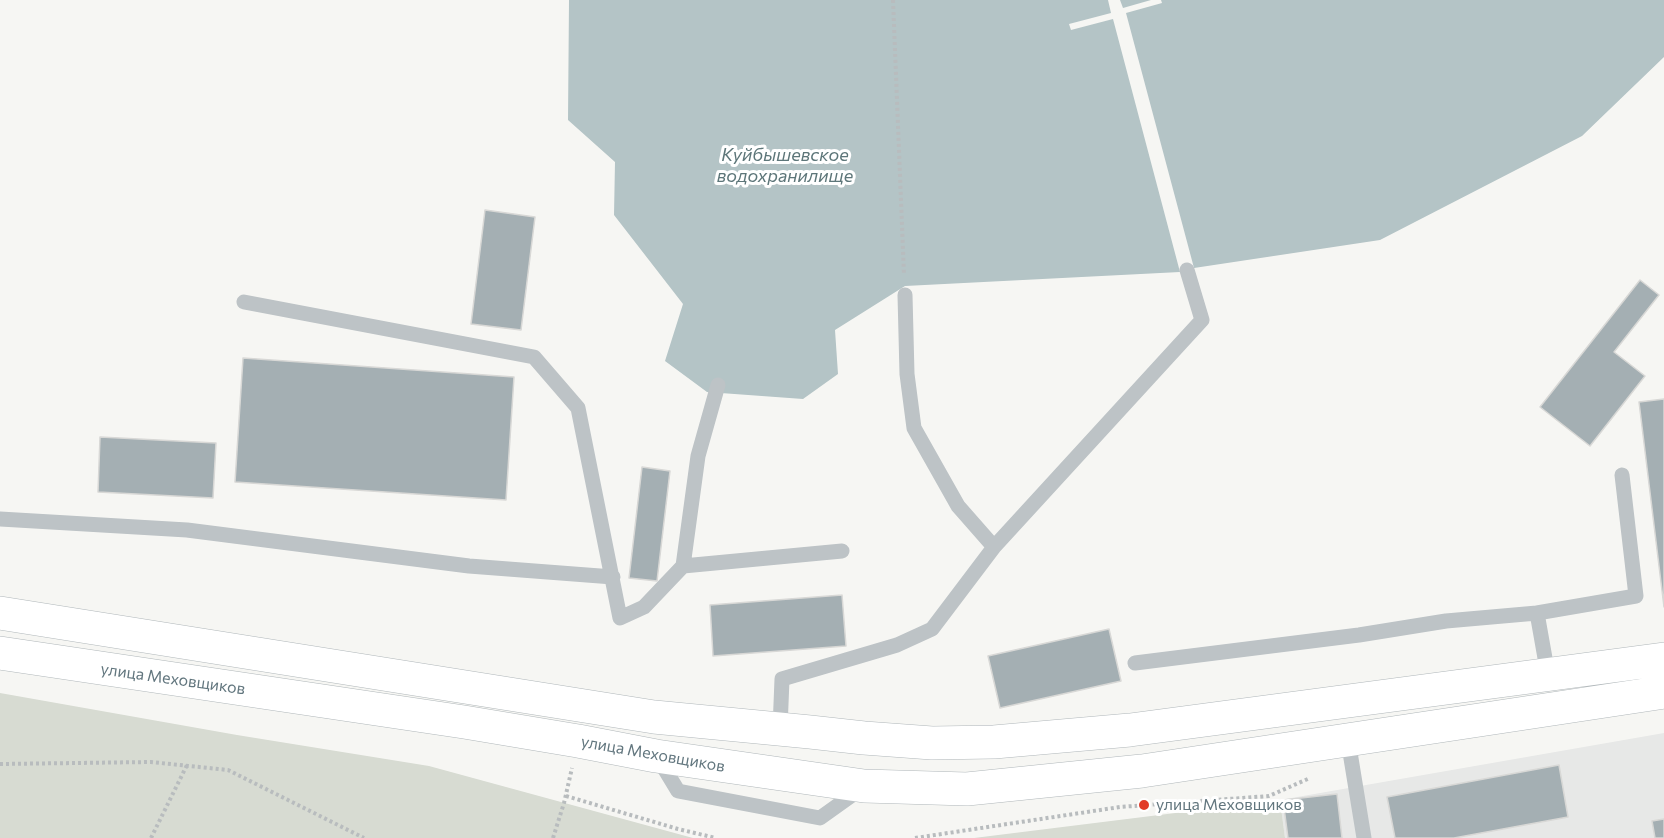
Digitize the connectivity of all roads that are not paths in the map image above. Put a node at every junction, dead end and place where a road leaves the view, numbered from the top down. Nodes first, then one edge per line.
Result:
1 (1187, 270) dead end
2 (905, 295) road end
3 (244, 302) dead end
4 (718, 385) dead end
5 (1622, 475) dead end
6 (0, 519) edge
7 (994, 547) junction
8 (842, 551) dead end
9 (683, 566) junction
10 (613, 577) junction
11 (0, 613) edge
12 (1537, 613) junction
13 (0, 653) edge
14 (1664, 659) edge
15 (1135, 663) dead end
16 (1548, 675) junction
17 (1664, 692) edge
18 (780, 729) junction
19 (1348, 740) junction
20 (1364, 838) edge

1 - 7 lane
2 - 7 lane
3 - 10 lane
4 - 9 lane
5 - 12 lane
6 - 10 lane
7 - 18 lane
8 - 9 lane
9 - 10 lane
11 - 18 main road
12 - 15 lane
12 - 16 lane
13 - 19 main road, улица Меховщиков
14 - 16 main road
16 - 18 main road
17 - 19 main road, улица Меховщиков
19 - 20 lane

